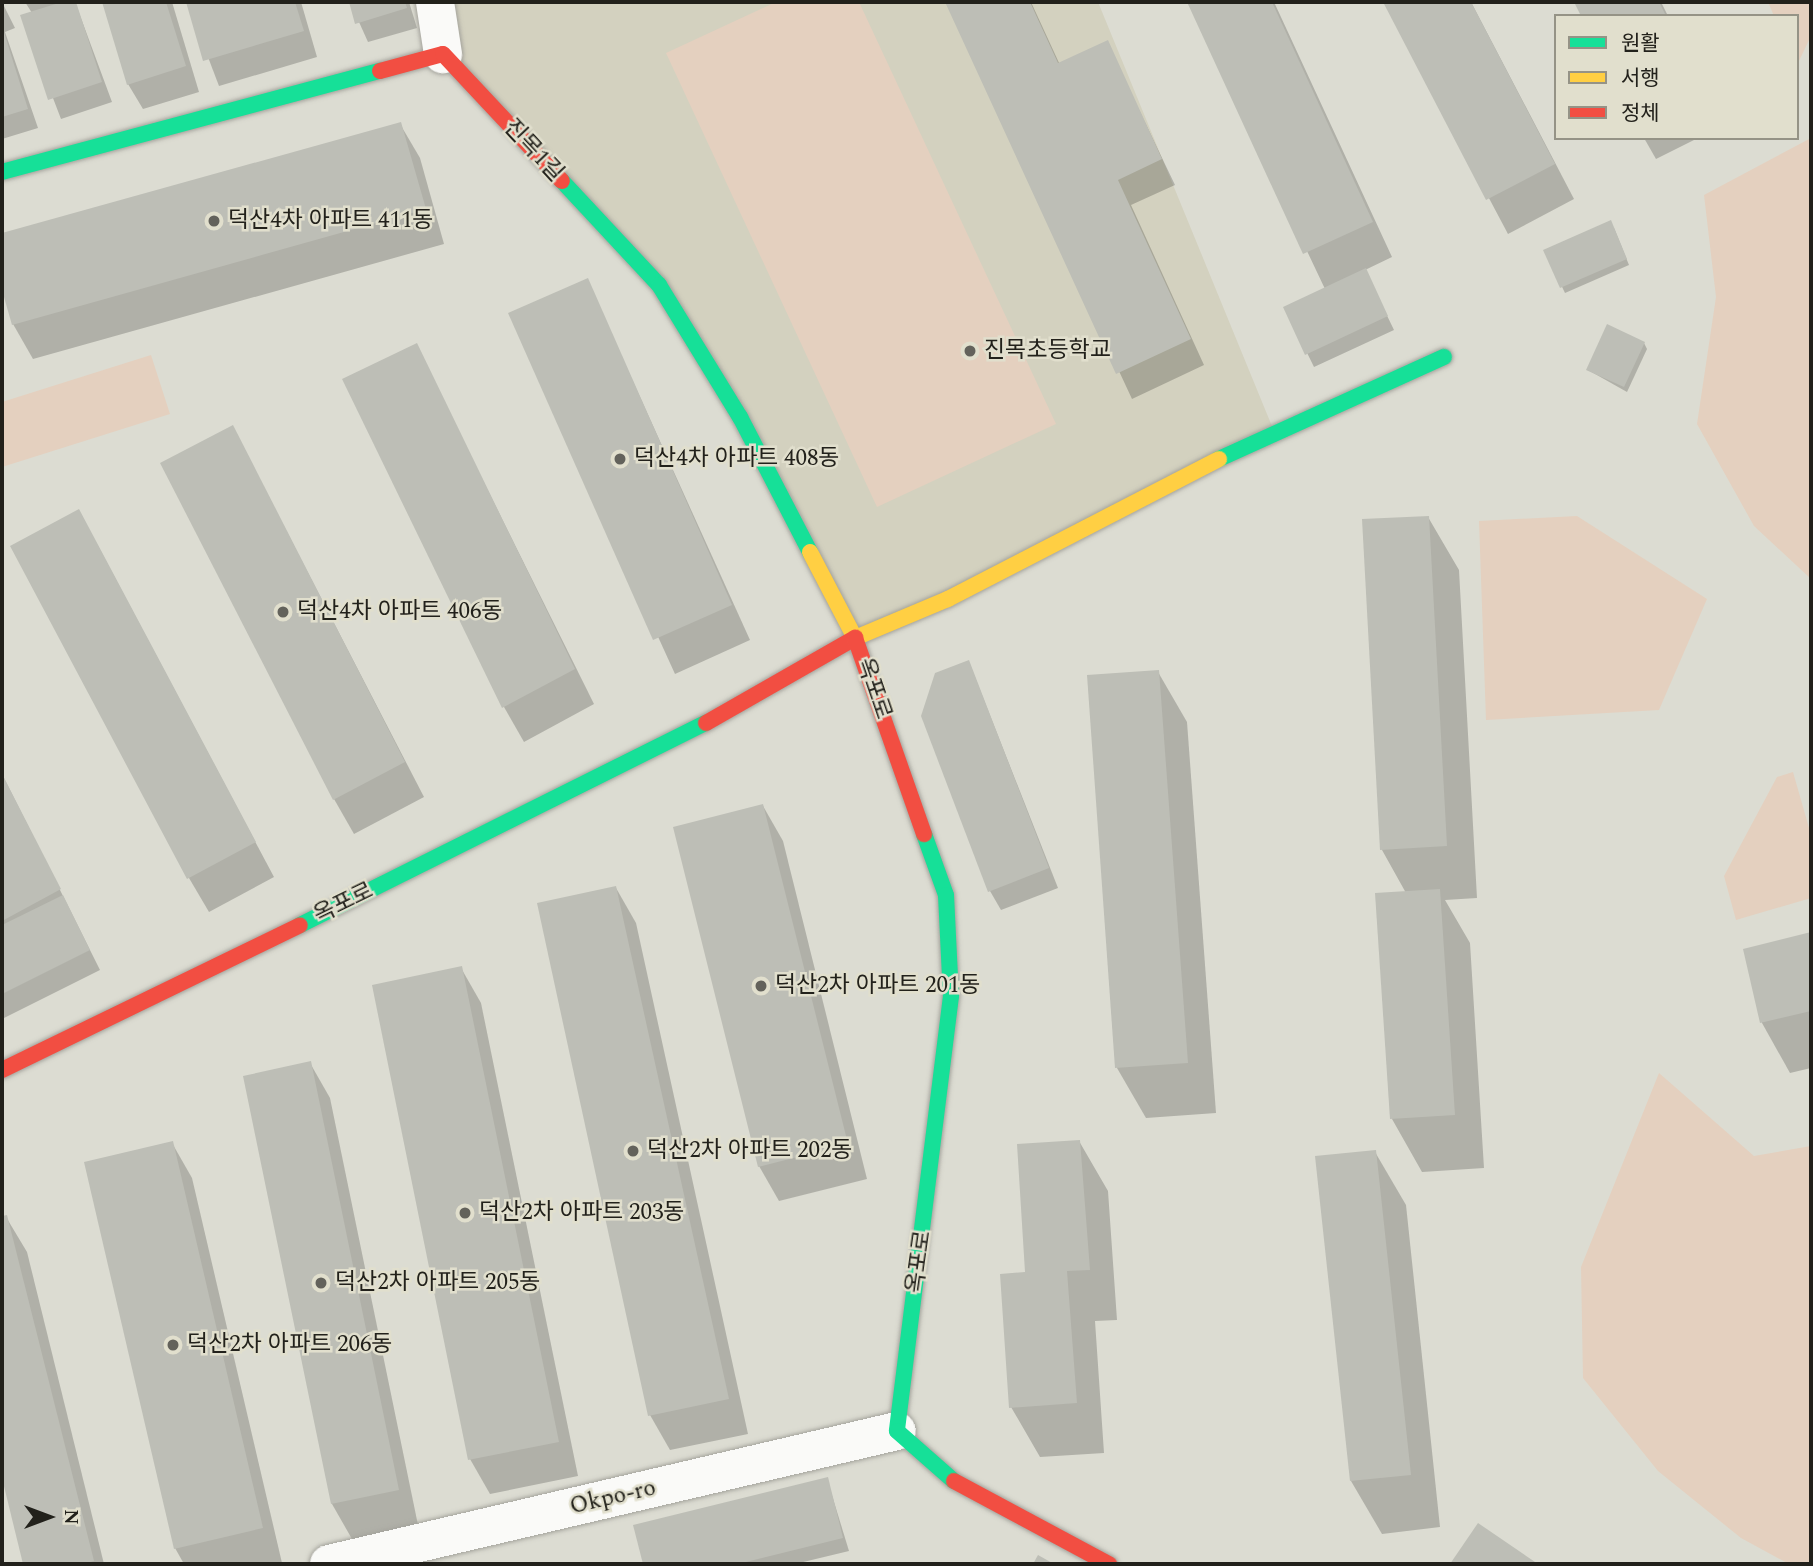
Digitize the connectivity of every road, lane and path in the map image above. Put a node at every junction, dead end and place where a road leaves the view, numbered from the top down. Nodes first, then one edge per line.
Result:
1 (435, 2) edge
2 (443, 54) junction
3 (2, 172) edge
4 (1444, 356) dead end
5 (855, 638) junction
6 (2, 1070) edge
7 (897, 1432) junction
8 (329, 1564) edge
9 (1109, 1564) edge

1 - 2 street
2 - 3 street
2 - 5 street, 진목1길
4 - 5 street
5 - 6 street, 옥포로
5 - 7 street, 옥포로
7 - 8 street, Okpo-ro
7 - 9 street

